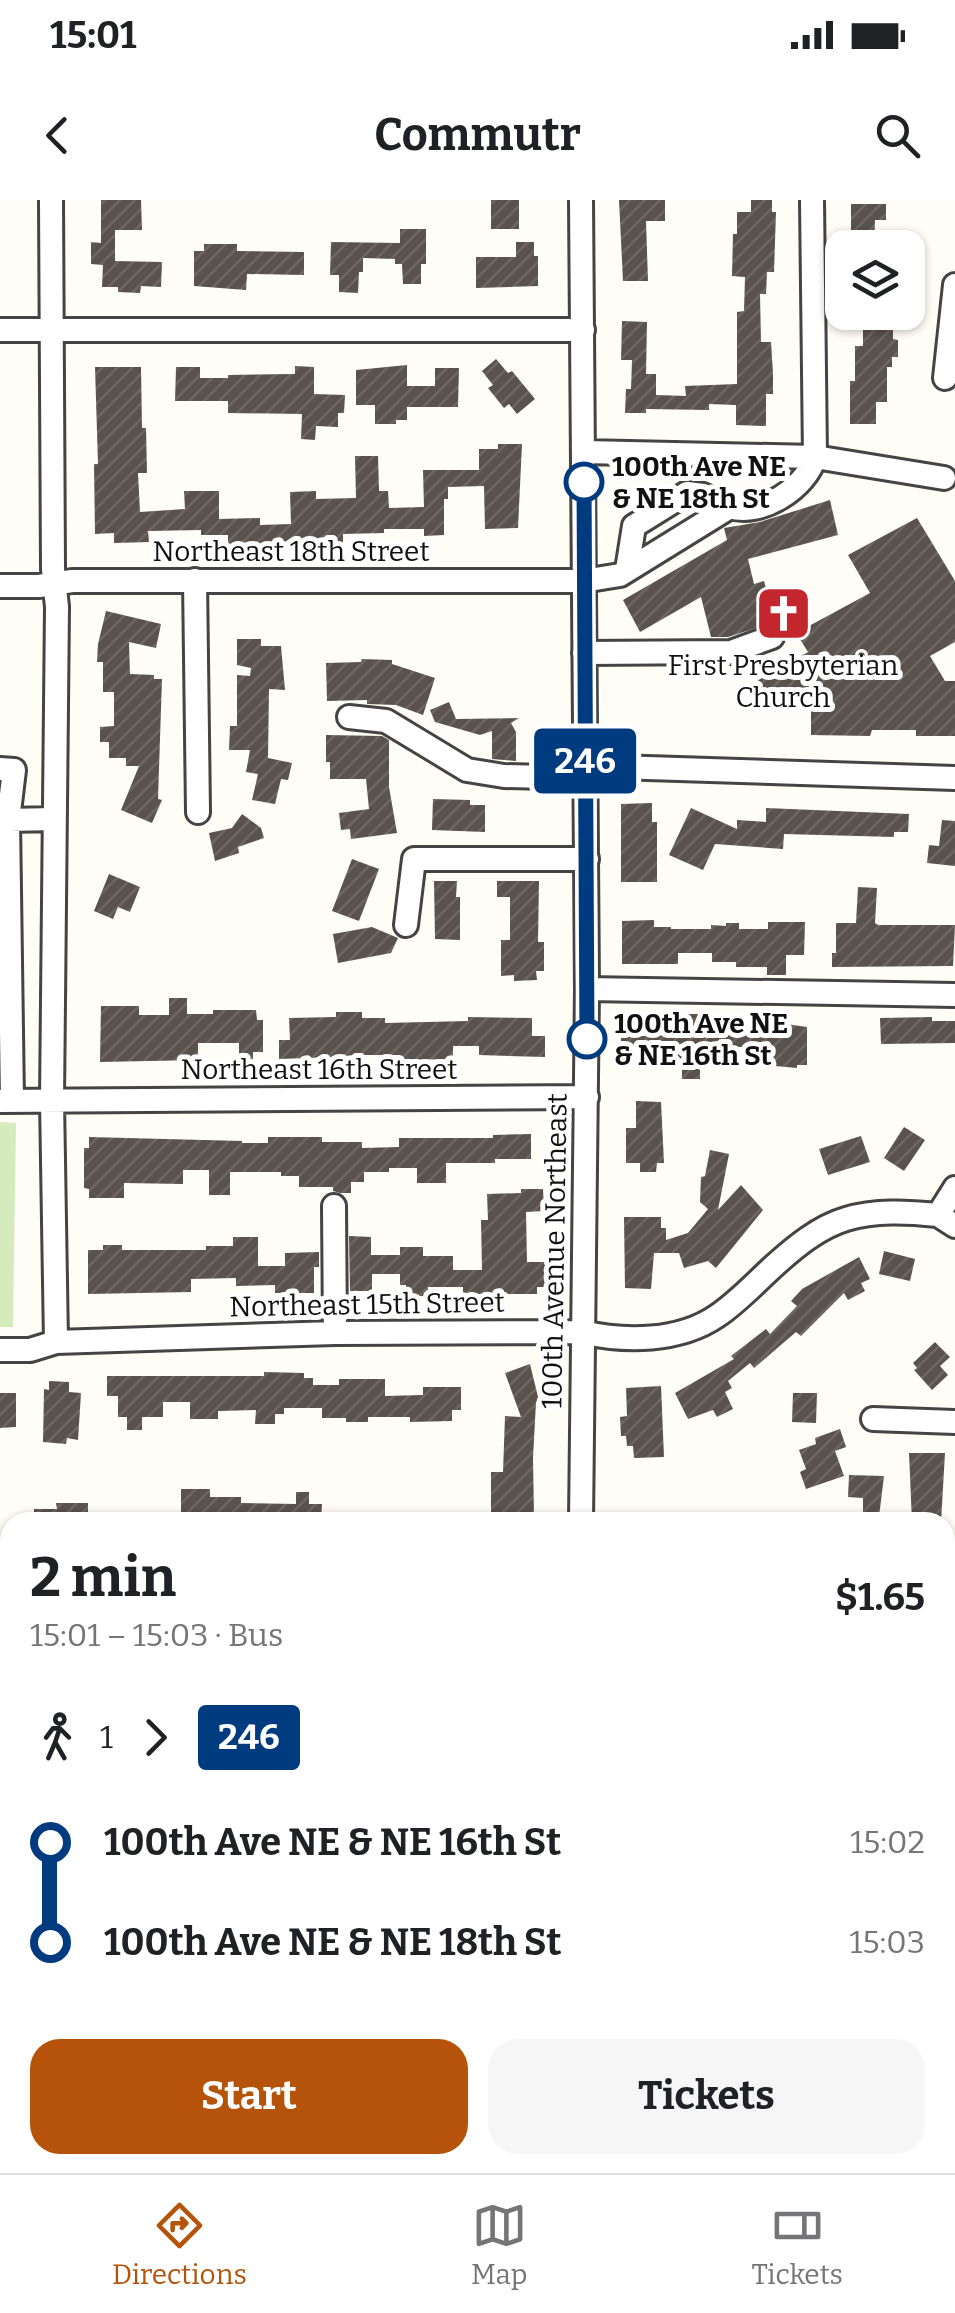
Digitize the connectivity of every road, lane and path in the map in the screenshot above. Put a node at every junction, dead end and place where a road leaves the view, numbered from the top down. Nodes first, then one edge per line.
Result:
1 (51, 200) edge
2 (581, 200) edge
3 (812, 200) edge
4 (955, 285) edge
5 (0, 330) edge
6 (582, 330) junction
7 (50, 331) junction
8 (945, 378) dead end
9 (584, 452) junction
10 (814, 457) junction
11 (944, 478) dead end
12 (730, 508) junction
13 (627, 570) junction
14 (195, 580) junction
15 (583, 582) junction
16 (54, 584) junction
17 (0, 586) edge
18 (772, 637) dead end
19 (584, 654) junction
20 (349, 718) dead end
21 (0, 769) edge
22 (585, 772) junction
23 (955, 778) edge
24 (198, 812) dead end
25 (54, 819) junction
26 (4, 820) edge
27 (587, 859) junction
28 (4, 865) edge
29 (406, 926) dead end
30 (4, 930) edge
31 (588, 989) junction
32 (955, 995) edge
33 (5, 1002) edge
34 (6, 1061) edge
35 (587, 1097) junction
36 (6, 1100) edge
37 (52, 1100) junction
38 (955, 1188) edge
39 (334, 1206) dead end
40 (946, 1220) edge
41 (335, 1332) junction
42 (582, 1332) junction
43 (56, 1342) junction
44 (0, 1350) edge
45 (872, 1419) dead end
46 (955, 1422) edge
47 (581, 1512) edge

1 - 7 street
2 - 6 street, 100th Avenue Northeast
3 - 10 street
4 - 8 street
5 - 7 street
6 - 7 street
6 - 9 street, 100th Avenue Northeast
7 - 16 street
9 - 10 street
9 - 15 street, 100th Avenue Northeast
10 - 11 street
10 - 12 street
12 - 13 street, Northeast 18th Street
12 - 13 street
13 - 15 street, Northeast 18th Street
14 - 15 street, Northeast 18th Street
14 - 16 street, Northeast 18th Street
14 - 24 street
15 - 19 street, 100th Avenue Northeast
16 - 17 street, Northeast 18th Street
16 - 25 street
18 - 19 street
19 - 22 street, 100th Avenue Northeast
20 - 22 street
21 - 26 street
22 - 23 street
22 - 27 street, 100th Avenue Northeast
25 - 26 street
25 - 37 street
26 - 28 street
27 - 29 street
27 - 31 street, 100th Avenue Northeast
28 - 30 street
30 - 33 street
31 - 32 street
31 - 35 street, 100th Avenue Northeast
33 - 34 street
34 - 36 street
35 - 37 street, Northeast 16th Street
35 - 42 street, 100th Avenue Northeast
36 - 37 street, Northeast 16th Street
37 - 43 street
38 - 40 street
39 - 41 street
40 - 42 street, Northeast 15th Street
41 - 42 street, Northeast 15th Street
41 - 43 street, Northeast 15th Street
42 - 47 street, 100th Avenue Northeast
43 - 44 street, Northeast 15th Street
45 - 46 street

